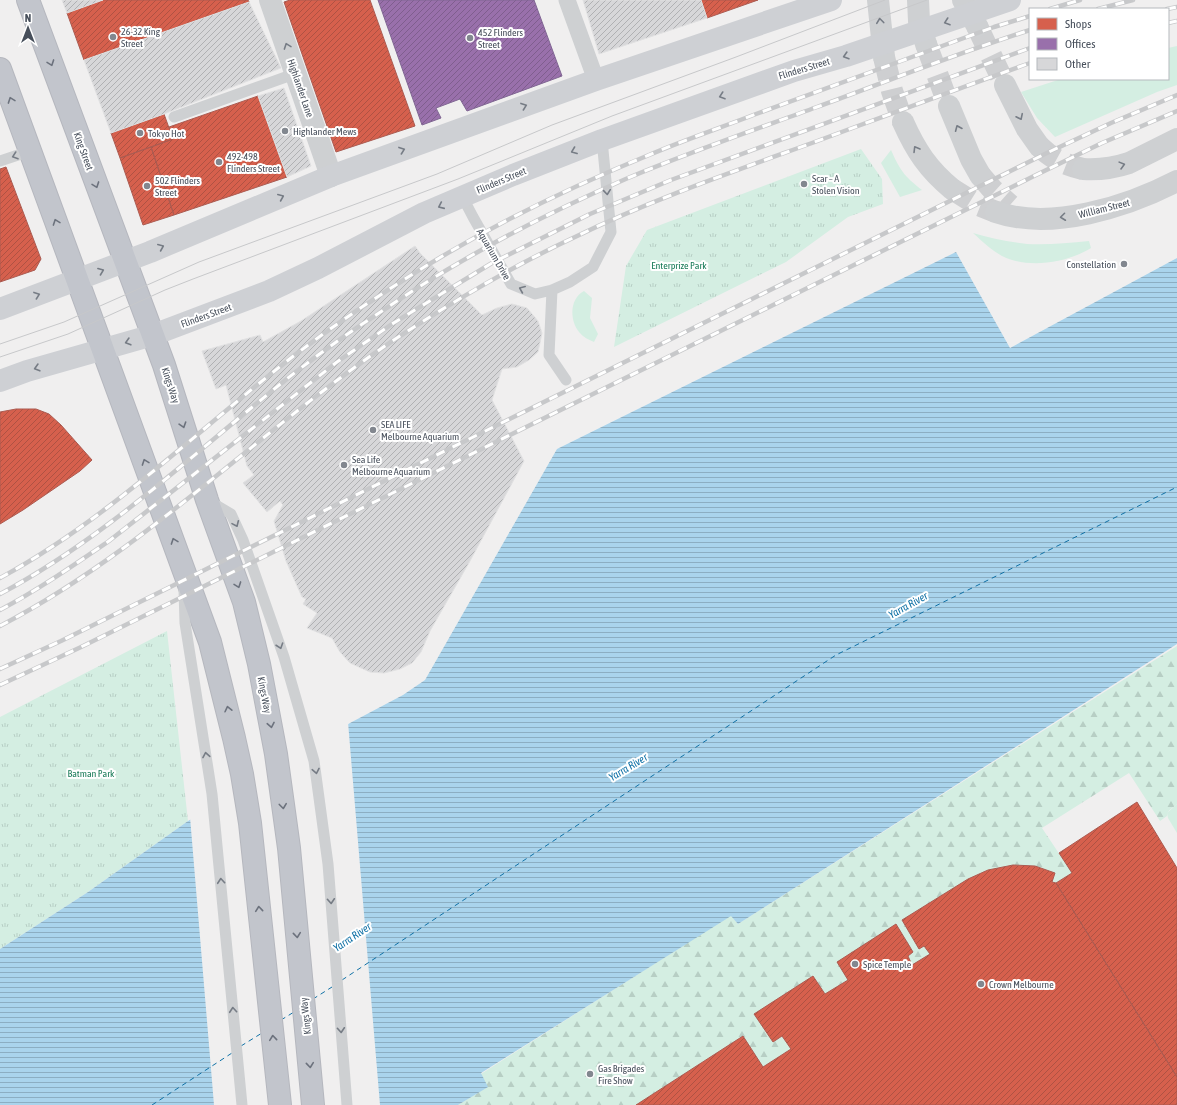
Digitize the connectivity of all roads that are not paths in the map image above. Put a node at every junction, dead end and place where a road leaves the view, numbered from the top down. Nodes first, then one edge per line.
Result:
1 (28, 0) edge
2 (270, 0) edge
3 (567, 0) edge
4 (831, 0) edge
5 (878, 0) edge
6 (918, 0) edge
7 (1010, 0) edge
8 (970, 13) edge
9 (924, 37) junction
10 (884, 50) junction
11 (0, 69) edge
12 (297, 73) junction
13 (596, 80) junction
14 (1005, 85) tunnel mouth
15 (949, 106) tunnel mouth
16 (174, 117) dead end
17 (903, 122) tunnel mouth
18 (1177, 139) edge
19 (602, 140) junction
20 (1040, 146) tunnel mouth
21 (30, 151) junction
22 (0, 161) edge
23 (1083, 169) tunnel mouth
24 (980, 175) tunnel mouth
25 (331, 176) junction
26 (1177, 181) edge
27 (952, 189) tunnel mouth
28 (462, 196) junction
29 (1003, 209) tunnel mouth
30 (125, 262) junction
31 (77, 280) junction
32 (552, 290) junction
33 (140, 302) joint
34 (0, 309) edge
35 (153, 335) junction
36 (104, 349) junction
37 (566, 380) dead end
38 (0, 381) edge
39 (207, 500) junction
40 (183, 565) junction
41 (242, 1105) edge
42 (280, 1105) edge
43 (314, 1105) edge
44 (346, 1105) edge

1 -> 30 highway, King Street
12 -> 2 street, Highlander Lane
3 - 13 street
4 - 13 main road
10 -> 5 street
6 - 9 street
7 - 8 main road, Flinders Street
8 -> 9 main road, Flinders Street
9 - 10 main road, Flinders Street
10 -> 19 main road, Flinders Street
21 -> 11 highway
12 - 16 lane
12 - 25 street, Highlander Lane
25 -> 13 main road
14 -> 20 street
24 -> 15 street
27 -> 17 street
23 -> 18 street
19 -> 28 main road, Flinders Street
19 -> 32 lane, Aquarium Drive
21 -> 22 lane
31 -> 21 highway
30 -> 25 main road
26 -> 29 street, William Street
32 -> 28 lane, Aquarium Drive
28 -> 35 main road, Flinders Street
31 -> 30 main road
30 - 33 highway, King Street
34 -> 31 main road
31 - 36 highway
32 - 37 lane
33 - 35 highway, Kings Way
35 -> 36 main road, Flinders Street
35 -> 39 highway, Kings Way
36 -> 38 main road, Flinders Street
40 -> 36 highway
39 -> 43 highway, Kings Way
39 -> 44 lane
41 -> 40 lane
42 -> 40 highway

